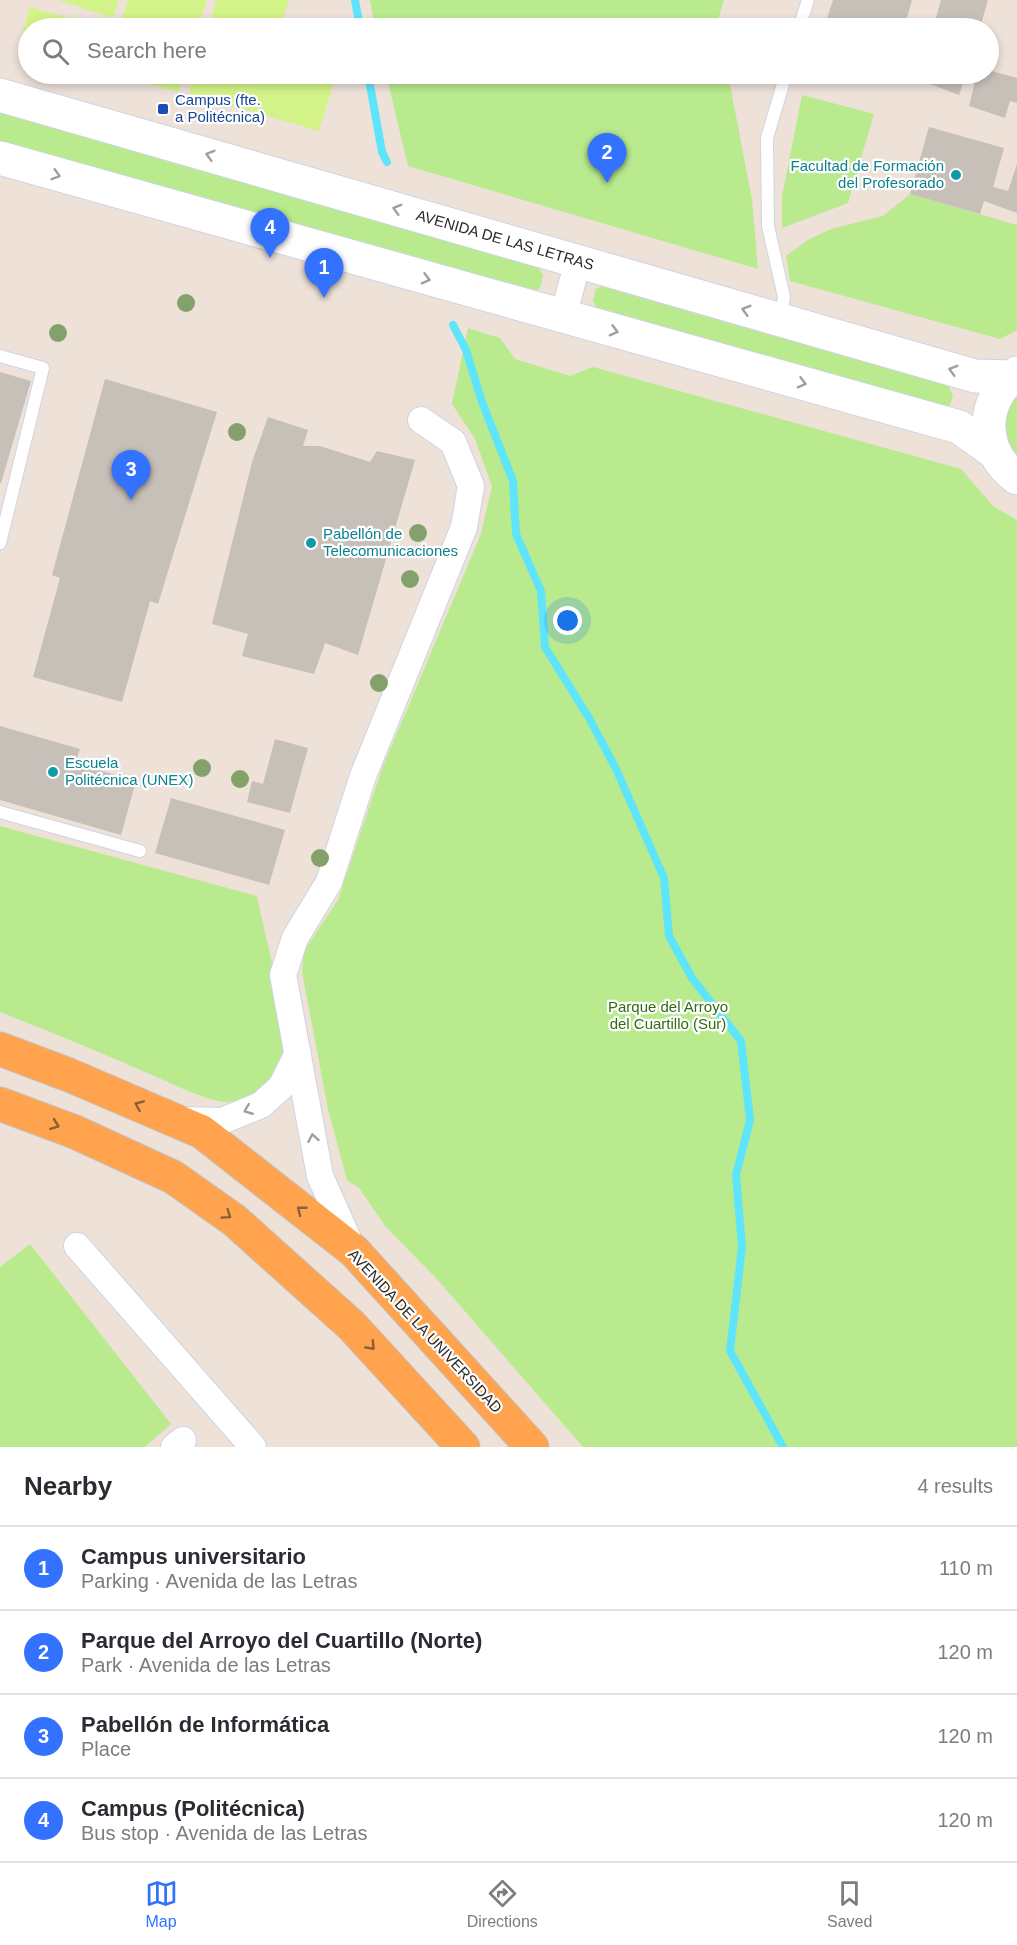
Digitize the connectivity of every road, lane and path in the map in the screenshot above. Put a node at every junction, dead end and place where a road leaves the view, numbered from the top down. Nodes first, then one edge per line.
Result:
1 (808, 0) edge
2 (803, 18) edge
3 (783, 84) edge
4 (0, 95) edge
5 (0, 158) edge
6 (578, 261) junction
7 (563, 317) junction
8 (780, 320) junction
9 (0, 356) edge
10 (1014, 375) edge
11 (421, 420) dead end
12 (994, 452) junction
13 (1017, 478) edge
14 (0, 543) edge
15 (0, 812) edge
16 (140, 851) dead end
17 (0, 1049) edge
18 (298, 1053) junction
19 (0, 1104) edge
20 (174, 1120) junction
21 (77, 1246) dead end
22 (354, 1251) junction
23 (253, 1447) edge
24 (463, 1447) edge
25 (532, 1447) edge

1 - 2 lane
3 - 8 lane
6 -> 4 main road, AVENIDA DE LAS LETRAS
5 -> 7 main road
6 - 7 street
8 -> 6 main road, AVENIDA DE LAS LETRAS
7 -> 12 main road
10 -> 8 main road, AVENIDA DE LAS LETRAS
9 - 14 lane
10 - 12 main road
11 - 18 street
12 - 13 main road
15 - 16 lane
20 -> 17 highway, AVENIDA DE LA UNIVERSIDAD
18 -> 20 street
22 -> 18 street
19 -> 24 highway
22 -> 20 highway, AVENIDA DE LA UNIVERSIDAD
21 - 23 street
22 - 25 highway, AVENIDA DE LA UNIVERSIDAD

